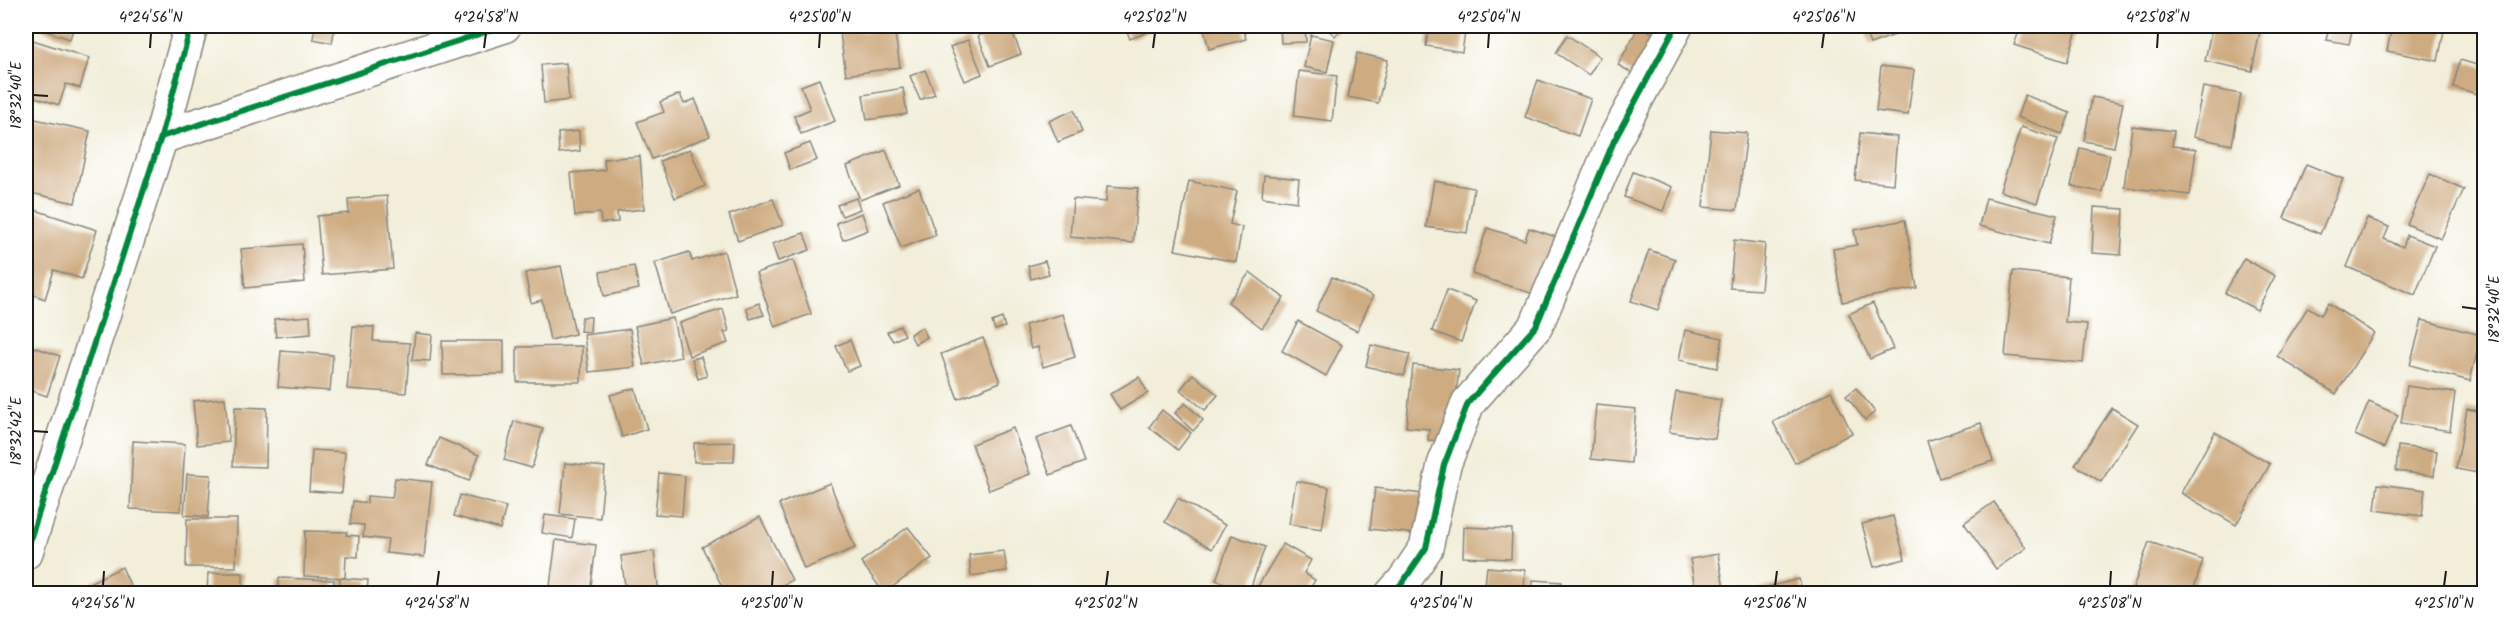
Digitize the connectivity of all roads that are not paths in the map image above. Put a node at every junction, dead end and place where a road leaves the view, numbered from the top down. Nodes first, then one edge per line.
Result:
1 (191, 26) edge
2 (504, 26) edge
3 (1676, 26) edge
4 (161, 137) junction
5 (26, 552) edge
6 (1392, 594) edge

1 - 4 street
2 - 4 street
3 - 6 street
4 - 5 street

